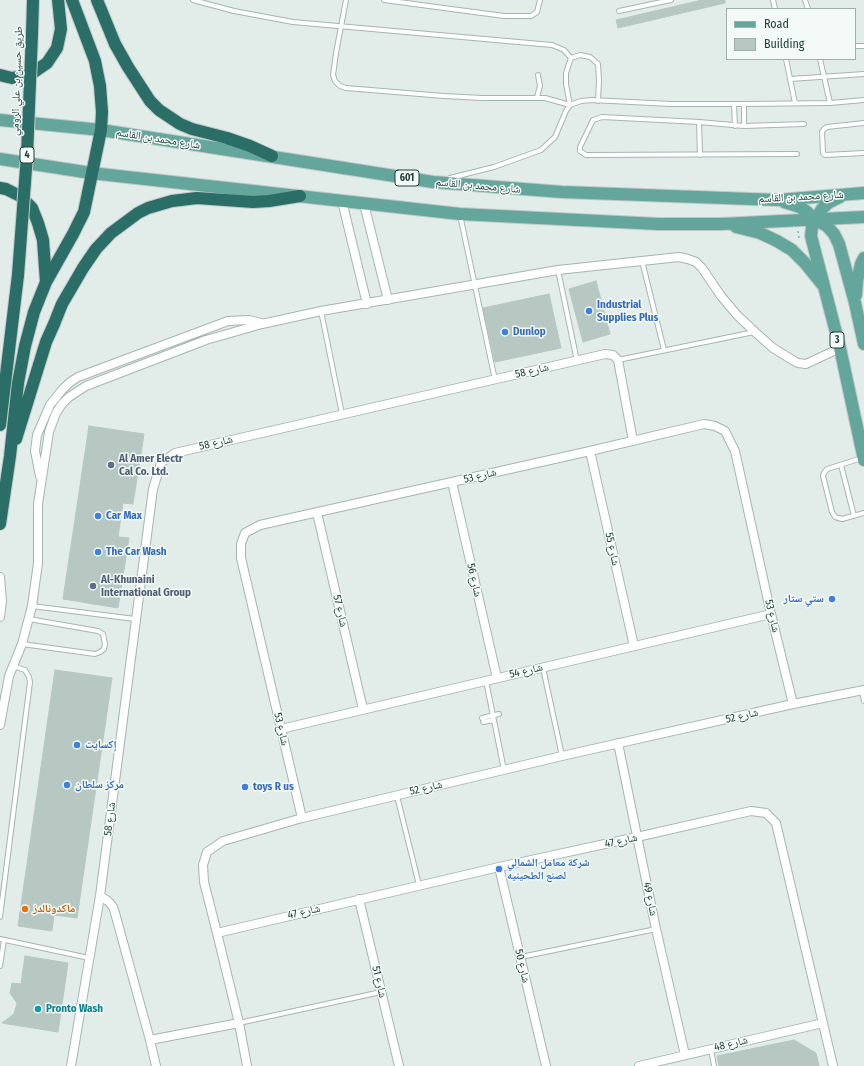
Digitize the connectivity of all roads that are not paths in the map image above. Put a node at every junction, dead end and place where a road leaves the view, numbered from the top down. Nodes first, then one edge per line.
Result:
1 (33, 0) edge
2 (58, 0) edge
3 (72, 0) edge
4 (97, 0) edge
5 (193, 0) edge
6 (346, 0) edge
7 (384, 0) edge
8 (540, 0) edge
9 (671, 0) edge
10 (619, 11) dead end
11 (341, 26) junction
12 (571, 58) junction
13 (786, 60) edge
14 (820, 60) edge
15 (864, 74) edge
16 (0, 75) edge
17 (538, 75) dead end
18 (824, 76) junction
19 (790, 79) junction
20 (537, 97) junction
21 (864, 100) edge
22 (598, 101) junction
23 (830, 103) junction
24 (734, 104) junction
25 (744, 104) junction
26 (795, 104) junction
27 (570, 105) junction
28 (0, 120) edge
29 (699, 122) junction
30 (804, 124) dead end
31 (864, 124) edge
32 (735, 126) junction
33 (744, 126) junction
34 (101, 130) junction
35 (864, 153) edge
36 (797, 154) dead end
37 (700, 155) junction
38 (272, 156) junction
39 (0, 159) edge
40 (91, 173) junction
41 (433, 182) junction
42 (0, 188) edge
43 (864, 193) edge
44 (844, 195) junction
45 (300, 196) junction
46 (778, 200) junction
47 (342, 201) junction
48 (364, 204) junction
49 (460, 214) junction
50 (864, 217) edge
51 (815, 220) junction
52 (722, 224) junction
53 (864, 258) edge
54 (642, 261) junction
55 (558, 270) junction
56 (46, 282) junction
57 (476, 285) junction
58 (825, 288) junction
59 (388, 300) junction
60 (855, 303) junction
61 (367, 304) junction
62 (320, 312) junction
63 (262, 324) junction
64 (755, 332) junction
65 (864, 344) edge
66 (840, 348) junction
67 (664, 350) junction
68 (618, 360) junction
69 (577, 361) junction
70 (495, 380) junction
71 (342, 414) junction
72 (0, 426) edge
73 (633, 441) junction
74 (590, 451) junction
75 (10, 456) junction
76 (864, 459) edge
77 (841, 465) junction
78 (41, 479) junction
79 (452, 482) junction
80 (317, 513) junction
81 (864, 513) edge
82 (854, 516) junction
83 (0, 524) edge
84 (0, 577) edge
85 (32, 606) junction
86 (771, 614) junction
87 (0, 617) edge
88 (29, 619) junction
89 (135, 619) junction
90 (22, 644) junction
91 (634, 646) junction
92 (13, 666) junction
93 (543, 667) junction
94 (497, 678) junction
95 (485, 681) junction
96 (863, 690) edge
97 (864, 701) edge
98 (793, 704) junction
99 (363, 709) junction
100 (499, 714) dead end
101 (493, 718) junction
102 (483, 720) dead end
103 (0, 725) edge
104 (281, 728) junction
105 (618, 743) junction
106 (562, 756) junction
107 (504, 770) junction
108 (397, 795) junction
109 (302, 818) junction
110 (637, 838) junction
111 (499, 867) junction
112 (419, 885) junction
113 (100, 896) junction
114 (359, 899) junction
115 (0, 917) edge
116 (656, 929) junction
117 (218, 933) junction
118 (2, 939) edge
119 (520, 957) junction
120 (89, 958) junction
121 (0, 966) edge
122 (381, 992) junction
123 (239, 1023) junction
124 (823, 1023) junction
125 (150, 1040) junction
126 (711, 1049) junction
127 (685, 1055) junction
128 (71, 1066) edge
129 (156, 1066) edge
130 (247, 1066) edge
131 (399, 1066) edge
132 (546, 1066) edge
133 (639, 1066) edge
134 (714, 1066) edge
135 (833, 1066) edge

1 - 72 highway, طريق حسين بن علي الرومي / 4, bridge
2 - 16 highway
3 - 34 highway
4 - 38 highway
5 - 11 lane
6 - 11 lane
7 - 8 lane
9 - 10 lane
11 - 12 lane
11 - 20 lane
12 - 22 lane
12 - 27 lane
13 - 19 lane
14 - 18 lane
15 - 18 lane
17 - 20 lane
18 - 19 lane
18 - 23 lane
19 - 26 lane
20 - 27 lane
21 - 23 lane
22 - 24 lane
22 - 27 lane
23 - 26 lane
24 - 25 lane
24 - 32 lane
25 - 26 lane
25 - 33 lane
27 - 41 lane
28 - 34 main road, شارع محمد بن القاسم / 601
29 - 32 lane
29 - 37 lane
29 - 37 lane
30 - 33 lane
31 - 35 lane
32 - 33 lane
34 - 38 main road, شارع محمد بن القاسم / 601
34 - 40 highway
36 - 37 lane
38 - 41 main road, شارع محمد بن القاسم / 601
39 - 40 main road, شارع محمد بن القاسم
40 - 45 main road, شارع محمد بن القاسم
40 - 56 highway
41 - 46 main road, شارع محمد بن القاسم / 601
42 - 56 highway
43 - 44 main road, شارع محمد بن القاسم / 601
44 - 46 main road, شارع محمد بن القاسم / 601
44 - 51 main road
45 - 47 main road, شارع محمد بن القاسم
45 - 75 highway
46 - 51 main road
47 - 48 main road, شارع محمد بن القاسم
47 - 61 street
48 - 49 main road, شارع محمد بن القاسم
48 - 59 street
49 - 52 main road, شارع محمد بن القاسم
49 - 57 lane
50 - 51 main road, شارع محمد بن القاسم
51 - 52 main road, شارع محمد بن القاسم
51 - 58 main road, 3
51 - 60 main road
52 - 58 main road
53 - 60 main road
54 - 55 street
54 - 64 street
54 - 67 lane
55 - 57 street
55 - 69 lane
56 - 75 highway
57 - 59 street
57 - 70 lane
58 - 66 main road, 3
59 - 61 street
60 - 65 main road
61 - 62 street
62 - 63 street
62 - 71 lane
63 - 78 street
63 - 78 street
64 - 66 street
64 - 67 lane
66 - 76 main road, 3
67 - 68 lane
68 - 69 street, شارع 58
68 - 73 street
69 - 70 street, شارع 58
70 - 71 street, شارع 58
71 - 89 street, شارع 58
73 - 74 street, شارع 53
73 - 86 street, شارع 53
74 - 79 street, شارع 53
74 - 91 street, شارع 55
75 - 83 highway
76 - 77 lane
77 - 82 lane
77 - 82 lane
78 - 85 street
79 - 80 street, شارع 53
79 - 94 street, شارع 56
80 - 99 street, شارع 57
80 - 104 street, شارع 53
81 - 82 lane
84 - 87 street
85 - 88 street
85 - 89 lane
86 - 91 street, شارع 54
86 - 98 street, شارع 53
88 - 90 street
88 - 90 lane
89 - 113 street, شارع 58
90 - 92 street
91 - 93 street, شارع 54
92 - 103 street
92 - 115 lane
93 - 94 street, شارع 54
93 - 106 lane
94 - 95 street, شارع 54
95 - 99 street, شارع 54
95 - 101 lane
96 - 97 lane
96 - 98 street, شارع 52
98 - 105 street, شارع 52
99 - 104 street, شارع 54
100 - 101 lane
101 - 102 lane
101 - 107 lane
104 - 109 street, شارع 53
105 - 106 street, شارع 52
105 - 110 street, شارع 49
106 - 107 street, شارع 52
107 - 108 street, شارع 52
108 - 109 street, شارع 52
108 - 112 lane
109 - 117 street, شارع 52
110 - 111 street, شارع 47
110 - 116 street, شارع 49
110 - 124 street, شارع 47
111 - 112 street, شارع 47
111 - 119 street, شارع 50
112 - 114 street, شارع 47
113 - 120 street, شارع 58
113 - 125 street
114 - 117 street, شارع 47
114 - 122 street, شارع 51
116 - 119 lane
116 - 127 street, شارع 49
117 - 123 street, شارع 52
118 - 120 lane
118 - 121 lane
119 - 132 street, شارع 50
120 - 128 street, شارع 58
122 - 123 lane
122 - 131 street, شارع 51
123 - 125 street
123 - 130 street, شارع 52
124 - 126 street, شارع 48
124 - 135 street, شارع 47
125 - 129 street
126 - 127 street, شارع 48
126 - 134 lane
127 - 133 street, شارع 48

